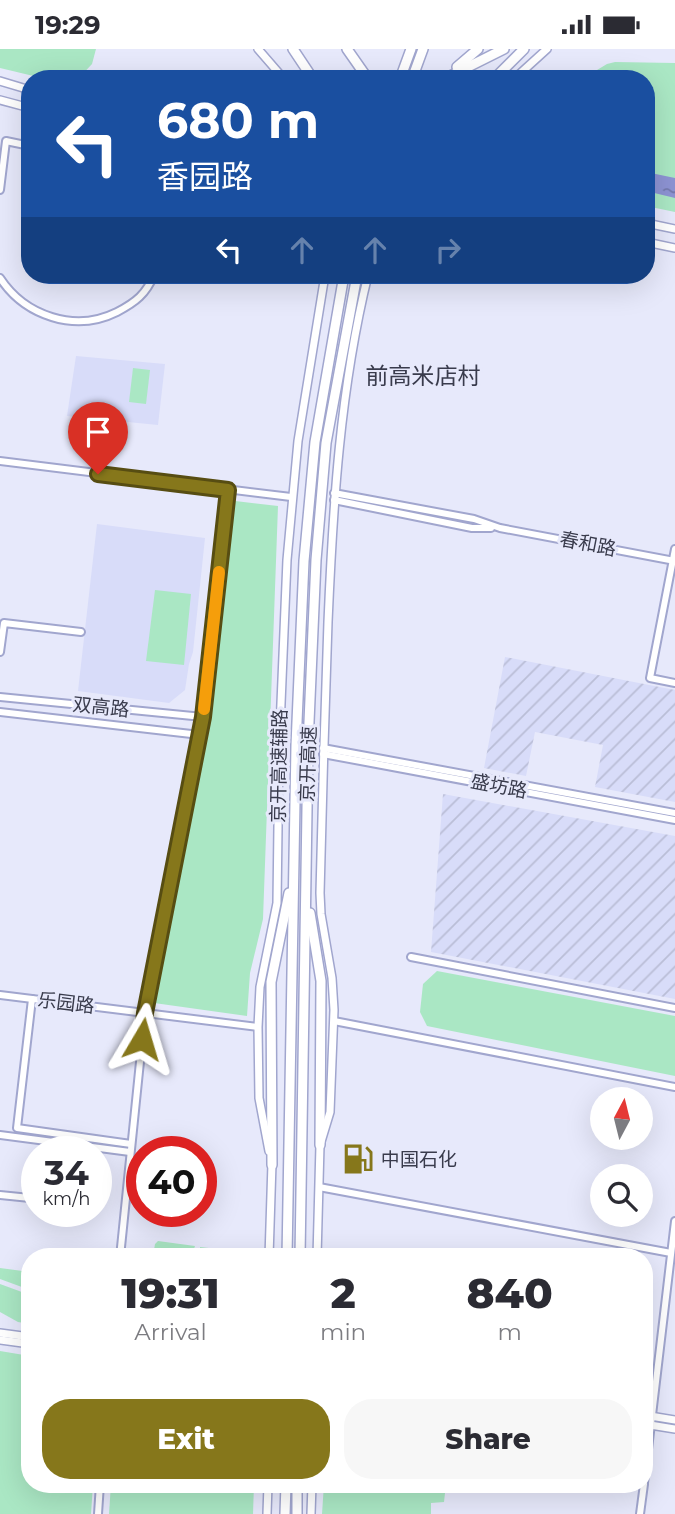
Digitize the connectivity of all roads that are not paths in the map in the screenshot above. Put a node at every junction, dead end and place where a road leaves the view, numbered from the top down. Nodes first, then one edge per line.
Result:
1 (258, 49) edge
2 (293, 49) edge
3 (347, 49) edge
4 (411, 49) edge
5 (423, 49) edge
6 (478, 49) edge
7 (504, 49) edge
8 (524, 49) edge
9 (547, 49) edge
10 (276, 70) edge
11 (307, 70) edge
12 (362, 70) edge
13 (403, 70) edge
14 (415, 70) edge
15 (454, 70) edge
16 (461, 70) edge
17 (503, 70) edge
18 (524, 70) edge
19 (0, 81) edge
20 (21, 87) edge
21 (0, 100) edge
22 (21, 106) edge
23 (21, 144) edge
24 (0, 190) edge
25 (655, 225) edge
26 (675, 229) edge
27 (655, 244) edge
28 (675, 248) edge
29 (0, 278) edge
30 (150, 284) edge
31 (324, 284) edge
32 (342, 284) edge
33 (355, 284) edge
34 (366, 284) edge
35 (0, 461) edge
36 (228, 490) junction
37 (291, 497) junction
38 (334, 497) junction
39 (675, 549) edge
40 (674, 561) edge
41 (2, 623) edge
42 (81, 632) dead end
43 (0, 652) edge
44 (675, 683) edge
45 (0, 697) edge
46 (0, 712) edge
47 (203, 717) junction
48 (200, 735) junction
49 (323, 751) junction
50 (675, 813) edge
51 (675, 820) edge
52 (294, 870) junction
53 (305, 870) junction
54 (411, 957) dead end
55 (0, 995) edge
56 (32, 999) junction
57 (675, 1008) edge
58 (145, 1013) junction
59 (334, 1021) junction
60 (258, 1027) junction
61 (675, 1087) edge
62 (0, 1135) edge
63 (132, 1136) edge
64 (320, 1145) junction
65 (126, 1147) edge
66 (126, 1148) edge
67 (272, 1165) junction
68 (319, 1187) junction
69 (0, 1195) edge
70 (21, 1197) edge
71 (126, 1198) edge
72 (675, 1221) edge
73 (121, 1248) edge
74 (269, 1248) edge
75 (288, 1248) edge
76 (300, 1248) edge
77 (317, 1248) edge
78 (644, 1248) edge
79 (653, 1250) edge
80 (671, 1253) junction
81 (0, 1333) edge
82 (21, 1335) edge
83 (0, 1340) edge
84 (21, 1343) edge
85 (653, 1384) edge
86 (653, 1420) edge
87 (675, 1420) edge
88 (653, 1422) edge
89 (675, 1429) edge
90 (99, 1493) edge
91 (268, 1493) edge
92 (286, 1493) edge
93 (297, 1493) edge
94 (312, 1493) edge
95 (643, 1493) edge
96 (98, 1514) edge
97 (267, 1514) edge
98 (285, 1514) edge
99 (297, 1514) edge
100 (311, 1514) edge
101 (640, 1514) edge

1 - 10 main road
2 - 11 highway
3 - 12 highway
4 - 13 highway
5 - 14 highway
6 - 15 highway
7 - 16 highway
8 - 17 highway
9 - 18 main road
19 - 20 main road
21 - 22 main road
23 - 24 street
25 - 26 main road
27 - 28 main road
29 - 30 street
31 - 37 main road, 京开高速辅路
32 - 52 highway, 京开高速
33 - 53 highway, 京开高速
34 - 38 main road
35 - 36 street
36 - 37 street
36 - 47 street
37 - 60 main road, 京开高速辅路
38 - 40 street, 春和路
38 - 49 main road
39 - 40 street
40 - 44 street
41 - 42 street
41 - 43 street
45 - 47 street, 双高路
46 - 48 street, 双高路
47 - 48 street
48 - 58 street
49 - 50 street, 盛坊路
49 - 51 street, 盛坊路
49 - 59 main road
52 - 67 highway
52 - 75 highway, 京开高速
53 - 64 highway
53 - 76 highway, 京开高速
54 - 57 street
55 - 56 street, 乐园路
56 - 58 street, 乐园路
56 - 65 street
58 - 60 street, 乐园路
58 - 63 street
59 - 61 street
59 - 64 main road
60 - 67 main road, 京开高速辅路
62 - 66 street
64 - 68 main road
67 - 74 main road, 京开高速辅路
68 - 77 main road
68 - 78 street
69 - 70 street
71 - 73 street
72 - 80 street
79 - 80 street
80 - 85 street
81 - 82 main road
83 - 84 main road
86 - 87 main road
88 - 89 main road
90 - 96 street
91 - 97 main road
92 - 98 highway
93 - 99 highway
94 - 100 main road
95 - 101 street

